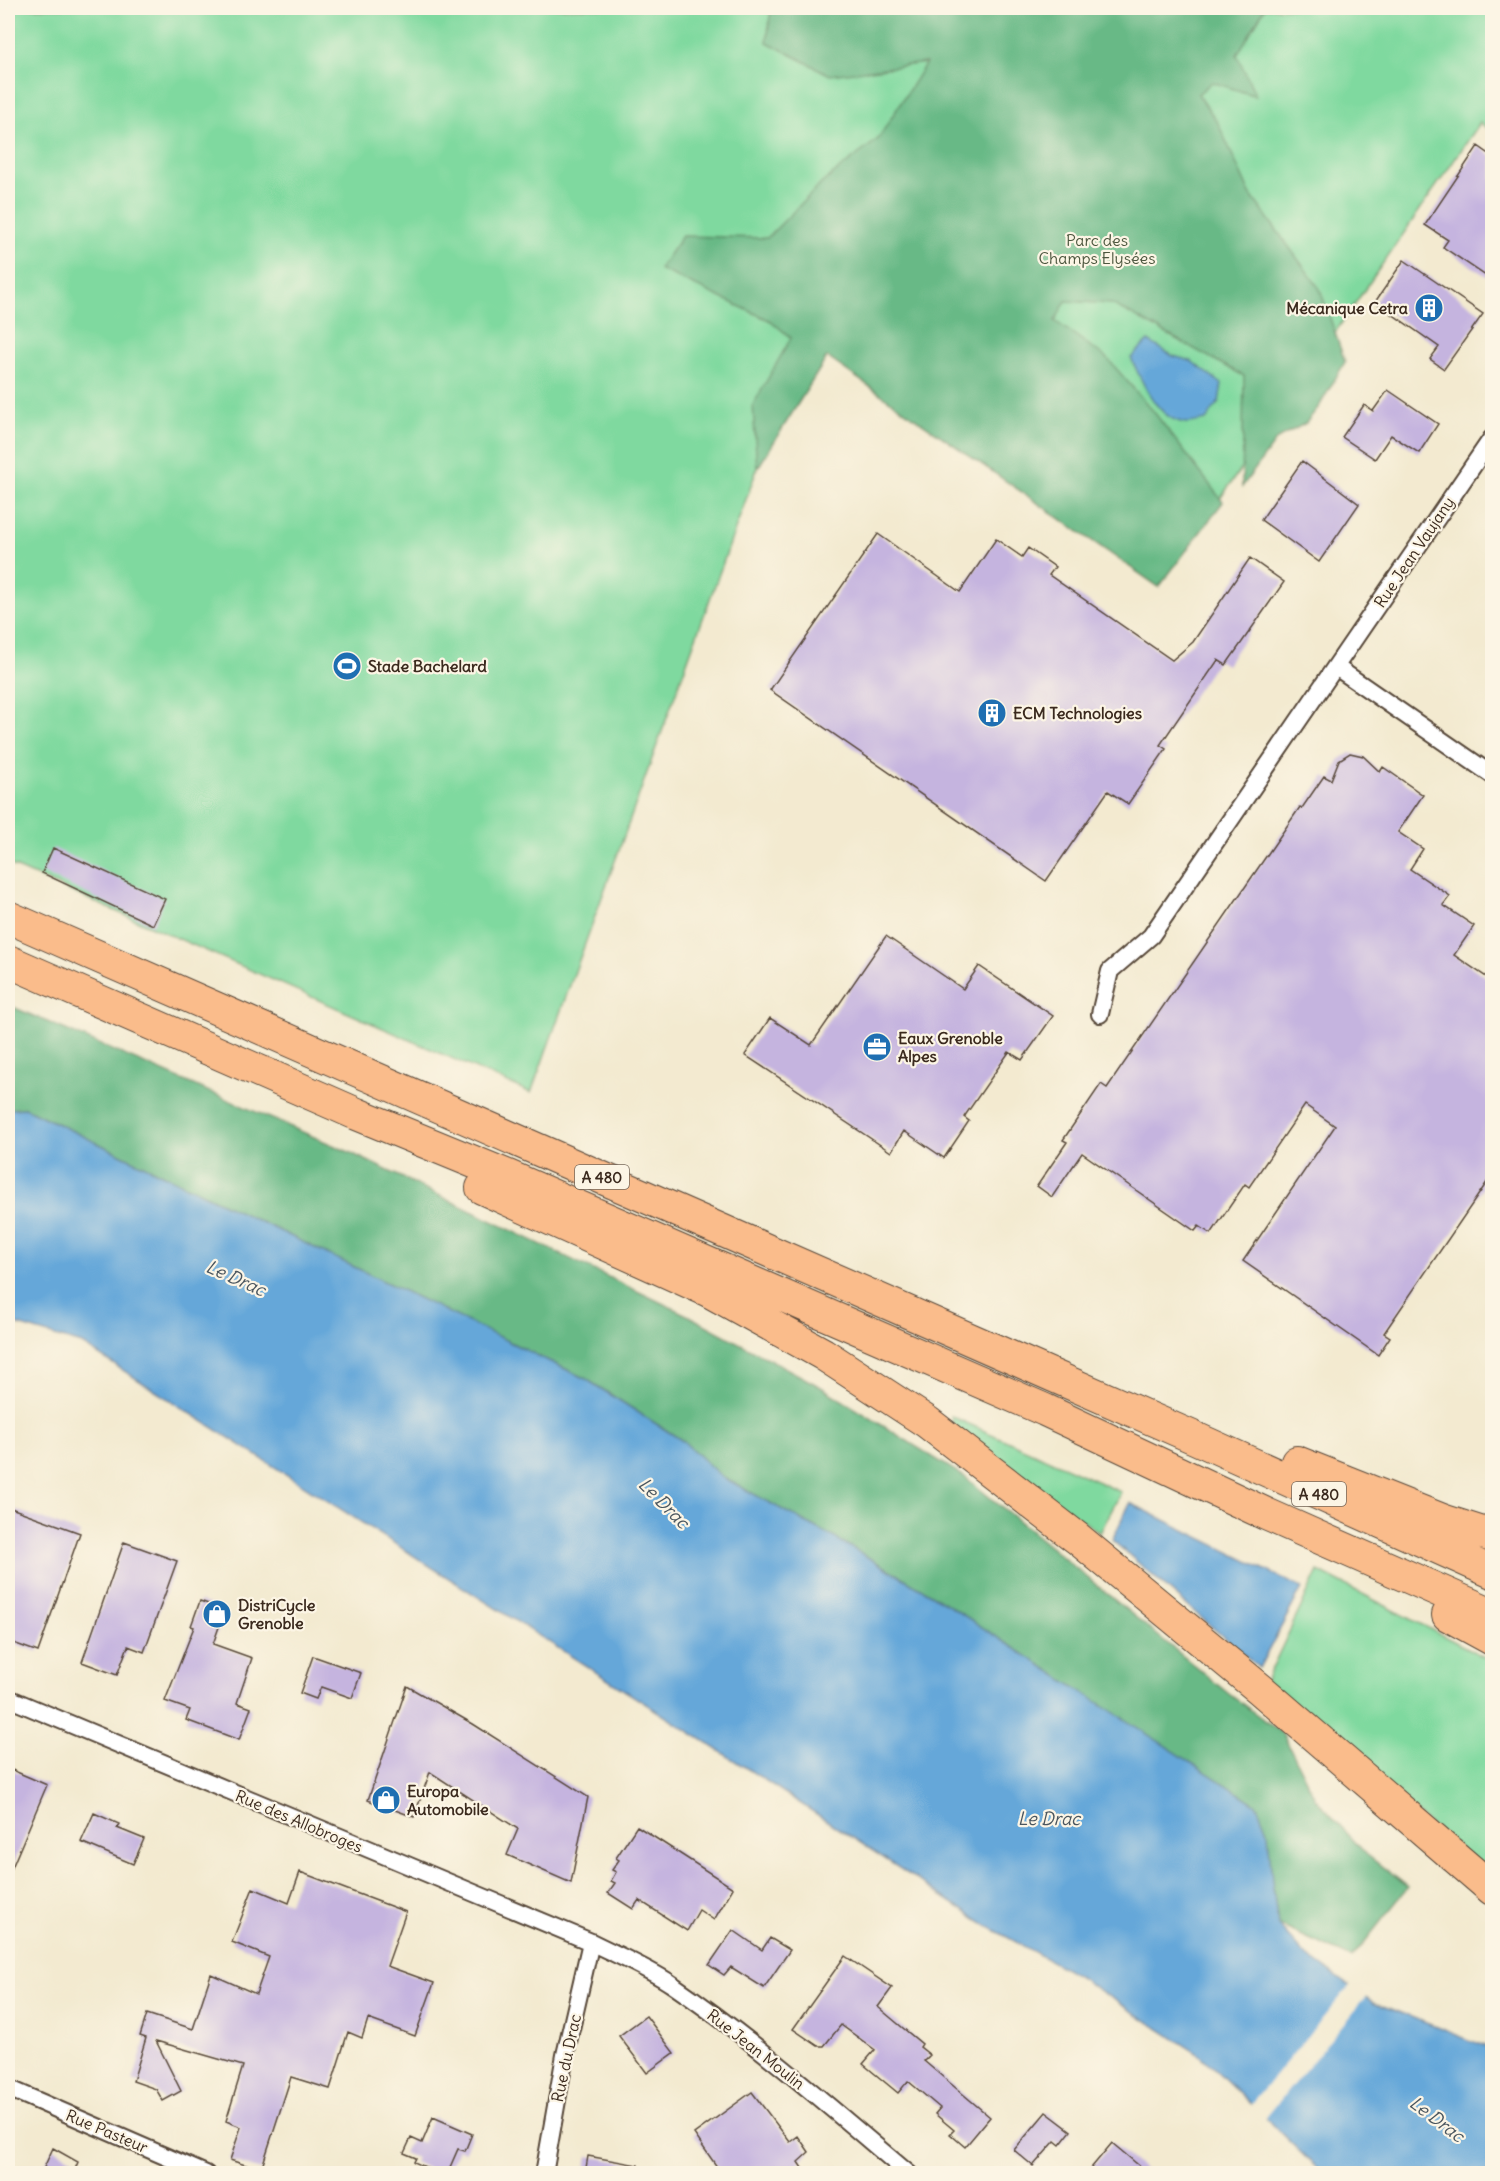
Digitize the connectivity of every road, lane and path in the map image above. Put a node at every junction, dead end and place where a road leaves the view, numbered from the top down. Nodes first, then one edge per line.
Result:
1 (1492, 438) edge
2 (1336, 667) junction
3 (1492, 775) edge
4 (8, 917) edge
5 (8, 961) edge
6 (1100, 1014) dead end
7 (357, 1114) junction
8 (1195, 1438) junction
9 (1266, 1514) junction
10 (1492, 1536) edge
11 (1492, 1572) edge
12 (1492, 1614) edge
13 (1492, 1639) edge
14 (8, 1698) edge
15 (1492, 1889) edge
16 (591, 1942) junction
17 (8, 2088) edge
18 (206, 2174) edge
19 (544, 2174) edge
20 (909, 2174) edge

1 - 2 street, Rue Jean Vaujany
2 - 3 street
2 - 6 street, Rue Jean Vaujany
4 - 8 highway, A 480
5 - 7 highway, A 480
7 - 9 highway, A 480
7 - 15 highway
8 - 10 highway
8 - 11 highway, A 480
9 - 12 highway, A 480
9 - 13 highway
14 - 16 street, Rue des Allobroges
16 - 19 street, Rue du Drac
16 - 20 street, Rue Jean Moulin
17 - 18 street, Rue Pasteur

